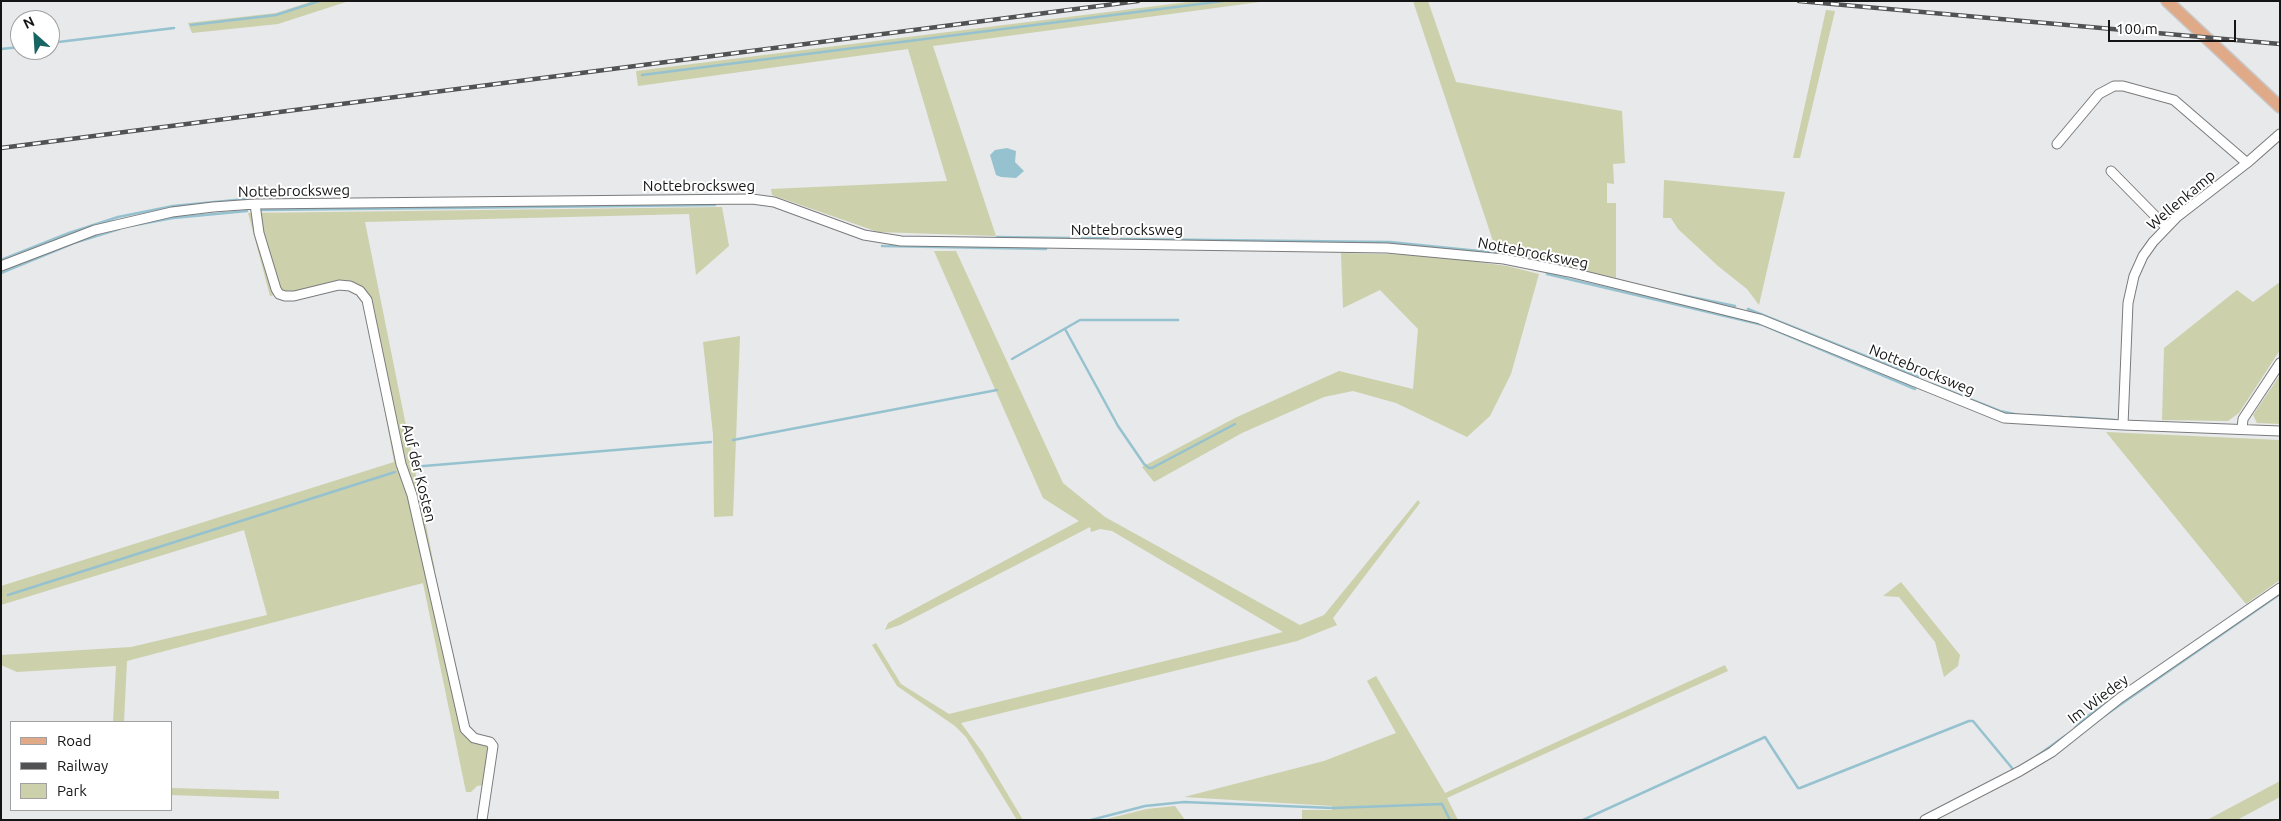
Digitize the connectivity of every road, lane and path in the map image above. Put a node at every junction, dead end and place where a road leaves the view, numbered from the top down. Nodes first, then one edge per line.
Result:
1 (2167, 1) edge
2 (2280, 107) edge
3 (2280, 134) edge
4 (2057, 144) dead end
5 (2247, 163) junction
6 (2112, 171) dead end
7 (255, 204) junction
8 (2166, 228) junction
9 (1, 266) edge
10 (2280, 363) edge
11 (2123, 425) junction
12 (2242, 429) junction
13 (2280, 430) edge
14 (2280, 588) edge
15 (482, 820) edge
16 (1925, 820) edge

1 - 2 main road
3 - 5 street, Wellenkamp
4 - 5 street
5 - 8 street, Wellenkamp
6 - 8 street
7 - 9 street, Nottebrocksweg
7 - 11 street, Nottebrocksweg
7 - 15 street, Auf der Kosten
8 - 11 street, Wellenkamp
10 - 12 street
11 - 12 street, Nottebrocksweg
12 - 13 street, Nottebrocksweg
14 - 16 street, Im Wiedey

